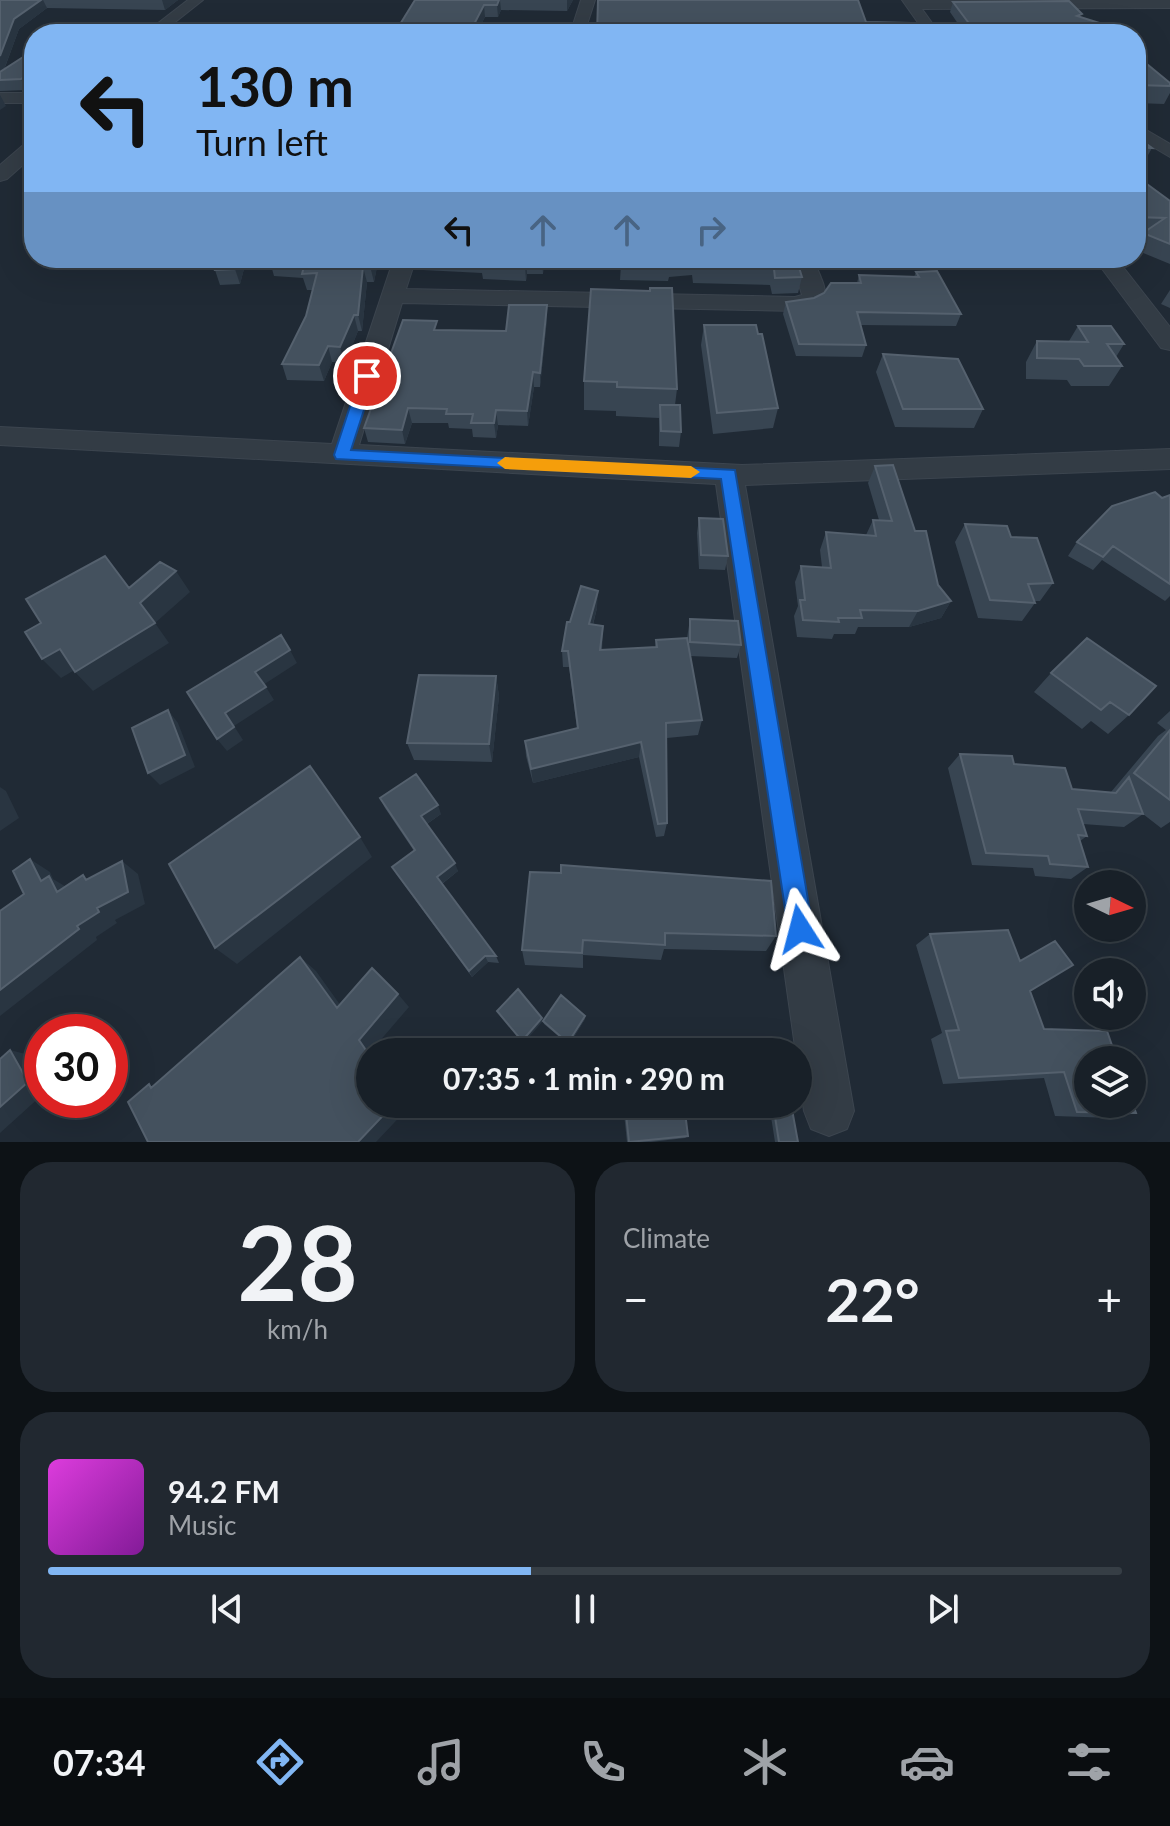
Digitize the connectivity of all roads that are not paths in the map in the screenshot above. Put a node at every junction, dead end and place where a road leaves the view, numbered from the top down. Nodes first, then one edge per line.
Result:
1 (196, 0) edge
2 (210, 0) edge
3 (588, 0) edge
4 (910, 2) edge
5 (1170, 4) edge
6 (164, 24) edge
7 (180, 24) edge
8 (580, 24) edge
9 (926, 24) edge
10 (0, 98) edge
11 (24, 98) edge
12 (24, 136) edge
13 (1146, 136) edge
14 (1170, 152) edge
15 (24, 154) edge
16 (0, 156) edge
17 (0, 175) edge
18 (402, 268) edge
19 (806, 268) edge
20 (1113, 268) edge
21 (393, 296) junction
22 (1170, 343) edge
23 (0, 436) edge
24 (342, 455) junction
25 (1170, 459) edge
26 (729, 474) junction
27 (829, 1111) dead end

1 - 6 street
2 - 7 street
3 - 8 street
4 - 5 street
4 - 9 street
10 - 11 street
12 - 16 street
13 - 14 street
15 - 17 street
18 - 21 street
19 - 21 street
20 - 22 street
21 - 24 street
23 - 24 street
24 - 26 street
25 - 26 street
26 - 27 street

